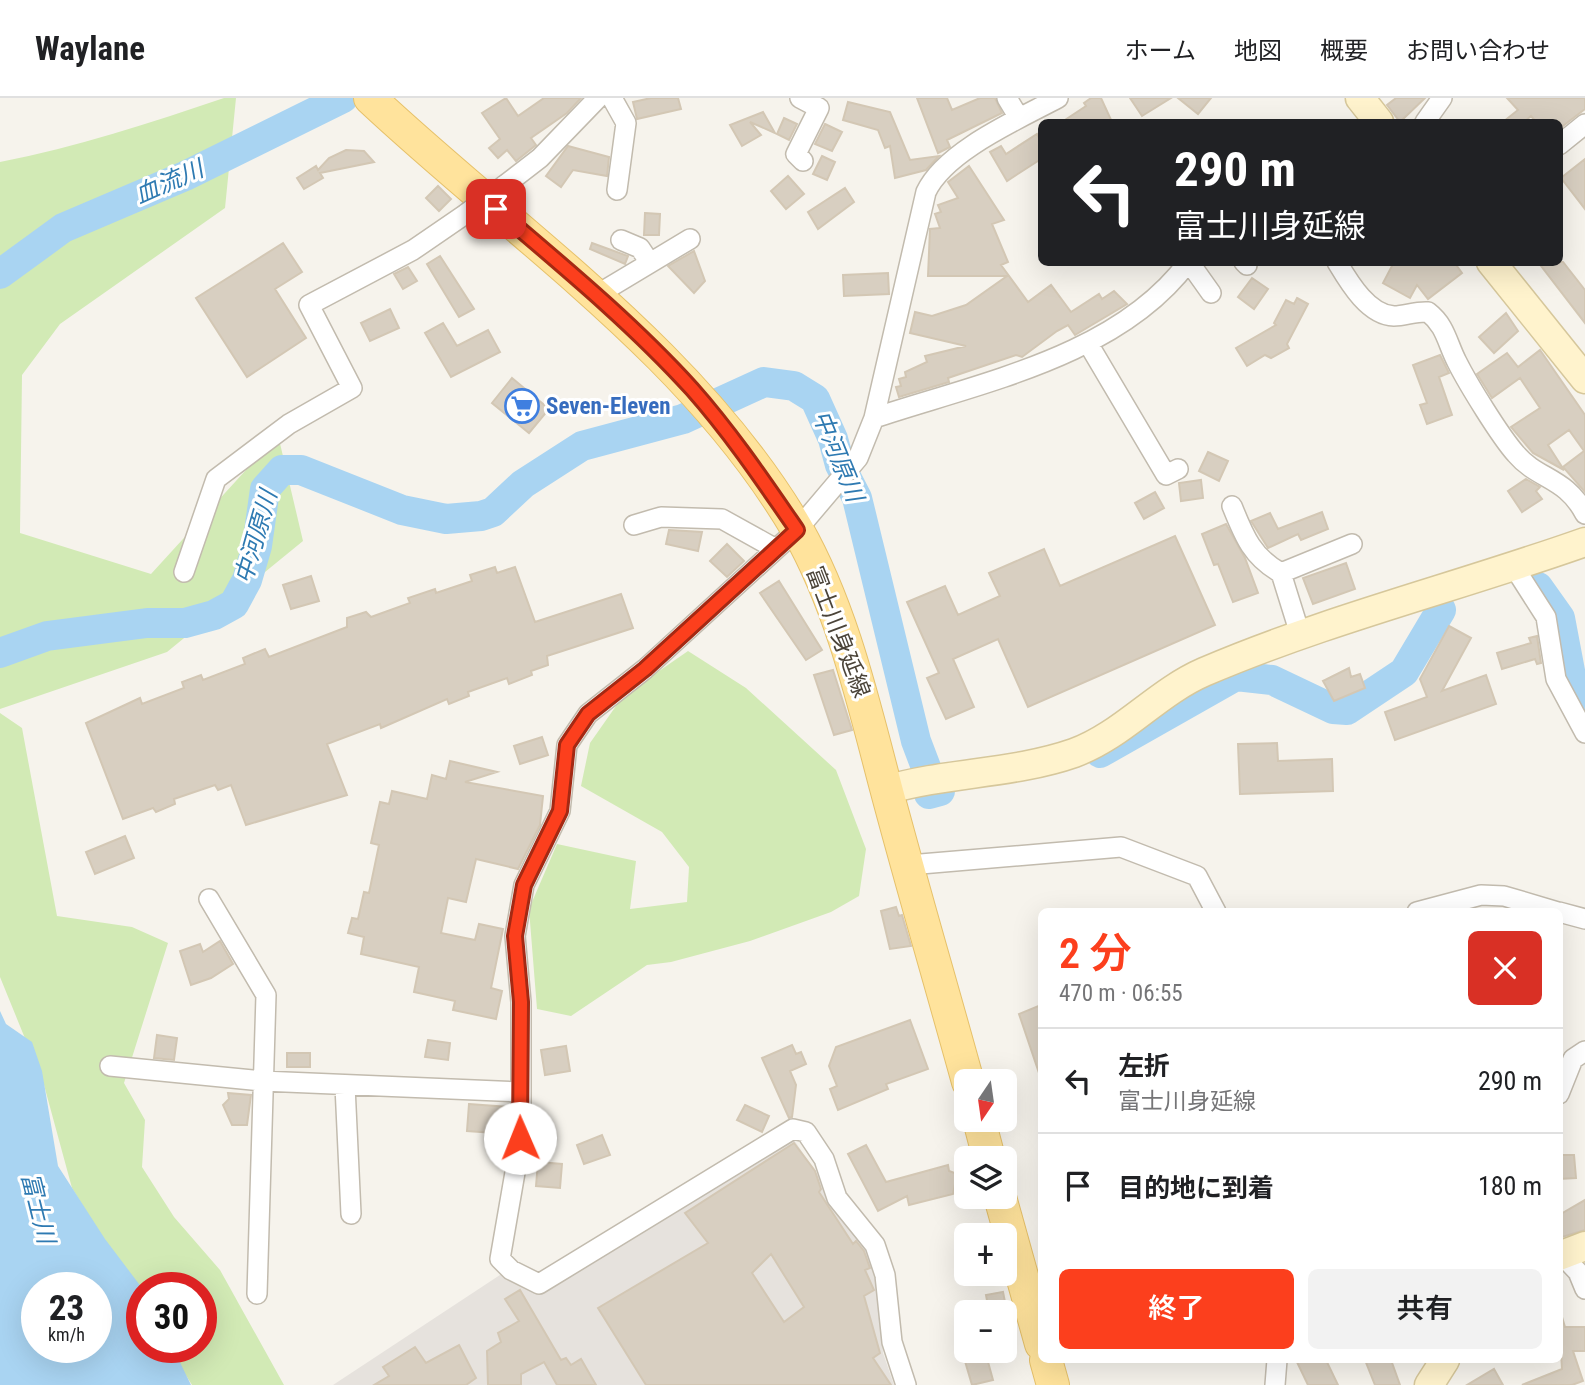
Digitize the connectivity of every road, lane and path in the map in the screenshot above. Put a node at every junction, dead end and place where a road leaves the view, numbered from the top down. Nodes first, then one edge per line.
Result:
1 (598, 98) edge
2 (612, 98) edge
3 (800, 98) edge
4 (1007, 98) edge
5 (1058, 98) edge
6 (1360, 98) edge
7 (1442, 98) edge
8 (378, 105) edge
9 (1029, 118) edge
10 (1377, 119) edge
11 (1427, 119) edge
12 (1585, 124) edge
13 (1563, 142) edge
14 (803, 161) dead end
15 (617, 190) dead end
16 (690, 239) dead end
17 (621, 240) dead end
18 (650, 263) junction
19 (1185, 266) edge
20 (1191, 266) edge
21 (1339, 266) edge
22 (1494, 266) edge
23 (1211, 293) dead end
24 (595, 296) junction
25 (1089, 345) junction
26 (1585, 379) edge
27 (874, 418) junction
28 (1178, 469) dead end
29 (1232, 506) dead end
30 (1585, 513) edge
31 (634, 525) dead end
32 (786, 540) junction
33 (1585, 542) edge
34 (1352, 544) dead end
35 (1514, 567) junction
36 (184, 572) dead end
37 (1281, 573) junction
38 (1300, 634) junction
39 (1585, 733) edge
40 (895, 787) junction
41 (917, 864) junction
42 (209, 899) dead end
43 (1214, 908) edge
44 (1432, 908) edge
45 (1544, 908) edge
46 (1563, 913) edge
47 (1585, 919) edge
48 (1585, 1051) edge
49 (110, 1066) dead end
50 (965, 1069) edge
51 (262, 1081) junction
52 (1563, 1084) edge
53 (345, 1086) junction
54 (520, 1092) junction
55 (1003, 1209) edge
56 (351, 1214) dead end
57 (1569, 1253) edge
58 (1585, 1289) edge
59 (257, 1294) dead end
60 (1038, 1333) edge
61 (1047, 1363) edge
62 (1277, 1363) edge
63 (1443, 1363) edge
64 (906, 1385) edge
65 (1053, 1385) edge
66 (1275, 1385) edge
67 (1429, 1385) edge

1 - 36 street, bridge
2 - 15 street
3 - 14 street
4 - 9 street
5 - 9 street
6 - 10 street
7 - 11 street
8 - 24 main road, 富士川身延線
9 - 27 street
12 - 13 street
16 - 18 street
17 - 18 street
18 - 24 street
19 - 25 street
20 - 23 street
21 - 30 street
22 - 26 street
24 - 32 main road, 富士川身延線
25 - 27 street
25 - 28 street
27 - 32 street
29 - 37 street
31 - 32 street
32 - 40 main road, 富士川身延線
32 - 54 street
33 - 35 street
34 - 37 street
35 - 38 street
35 - 39 street
37 - 38 street
38 - 40 street
40 - 41 main road, 富士川身延線
41 - 43 street
41 - 50 main road, 富士川身延線
42 - 51 street
44 - 45 street
46 - 47 street
48 - 52 street
49 - 51 street
51 - 53 street
51 - 59 street
53 - 54 street
53 - 56 street
54 - 64 street
55 - 60 main road
57 - 58 street
61 - 65 main road
62 - 66 street
63 - 67 street

